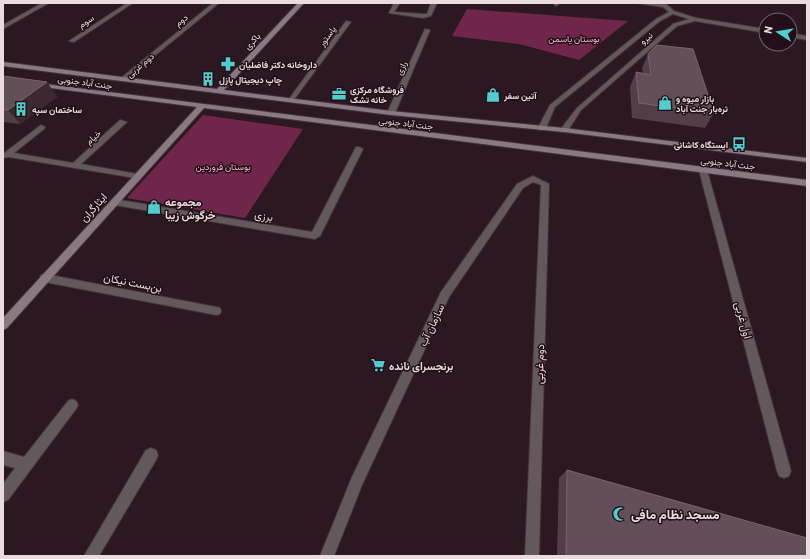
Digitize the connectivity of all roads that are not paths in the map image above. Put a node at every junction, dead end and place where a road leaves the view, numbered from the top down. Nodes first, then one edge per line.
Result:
1 (46, 3) edge
2 (130, 3) edge
3 (216, 3) edge
4 (300, 3) edge
5 (397, 3) edge
6 (434, 3) edge
7 (639, 3) edge
8 (663, 4) edge
9 (672, 12) junction
10 (696, 19) junction
11 (348, 22) dead end
12 (3, 26) edge
13 (427, 30) dead end
14 (758, 30) edge
15 (72, 41) dead end
16 (156, 52) joint
17 (628, 54) junction
18 (3, 64) edge
19 (123, 79) junction
20 (27, 84) edge
21 (218, 92) junction
22 (292, 100) junction
23 (201, 107) junction
24 (391, 113) junction
25 (123, 122) dead end
26 (42, 127) dead end
27 (542, 128) junction
28 (564, 130) junction
29 (359, 149) dead end
30 (5, 155) edge
31 (807, 160) edge
32 (75, 166) junction
33 (703, 170) junction
34 (138, 177) junction
35 (534, 179) joint
36 (807, 182) edge
37 (114, 202) junction
38 (45, 278) junction
39 (216, 311) dead end
40 (3, 325) edge
41 (72, 405) dead end
42 (151, 455) dead end
43 (3, 458) edge
44 (26, 465) junction
45 (784, 471) dead end
46 (3, 496) edge
47 (91, 556) edge
48 (326, 556) edge
49 (532, 556) edge

1 - 12 street
2 - 15 street, سوم
3 - 16 street, دوم
4 - 21 main road, باکری
5 - 6 street
7 - 8 street
8 - 9 street
9 - 10 street
9 - 17 street, نیرو
10 - 14 street, نیرو
10 - 17 street, نیرو
11 - 22 street, پاستور
13 - 24 street, رازی
16 - 19 street, دوم غربی
17 - 27 street, نیرو
17 - 28 street, نیرو
18 - 19 main road, جنت آباد جنوبی
19 - 21 main road, جنت آباد جنوبی
20 - 23 main road, جنت آباد جنوبی
21 - 22 main road, جنت آباد جنوبی
22 - 24 main road, جنت آباد جنوبی
23 - 33 main road, جنت آباد جنوبی
23 - 34 main road, ایثارگران
24 - 27 main road, جنت آباد جنوبی
25 - 32 street, خیام
26 - 30 street
27 - 28 main road, جنت آباد جنوبی
28 - 31 main road, جنت آباد جنوبی
29 - 37 street, برزی
30 - 32 street
32 - 34 street
33 - 36 main road, جنت آباد جنوبی
33 - 45 street, اول غربی
34 - 37 main road, ایثارگران
35 - 48 street, سازمان آب
35 - 49 street, دوم غربی
37 - 38 main road, ایثارگران
38 - 39 street, بن‌بست نیکان
38 - 40 main road, ایثارگران
41 - 44 street
42 - 47 street
43 - 44 street
44 - 46 street

